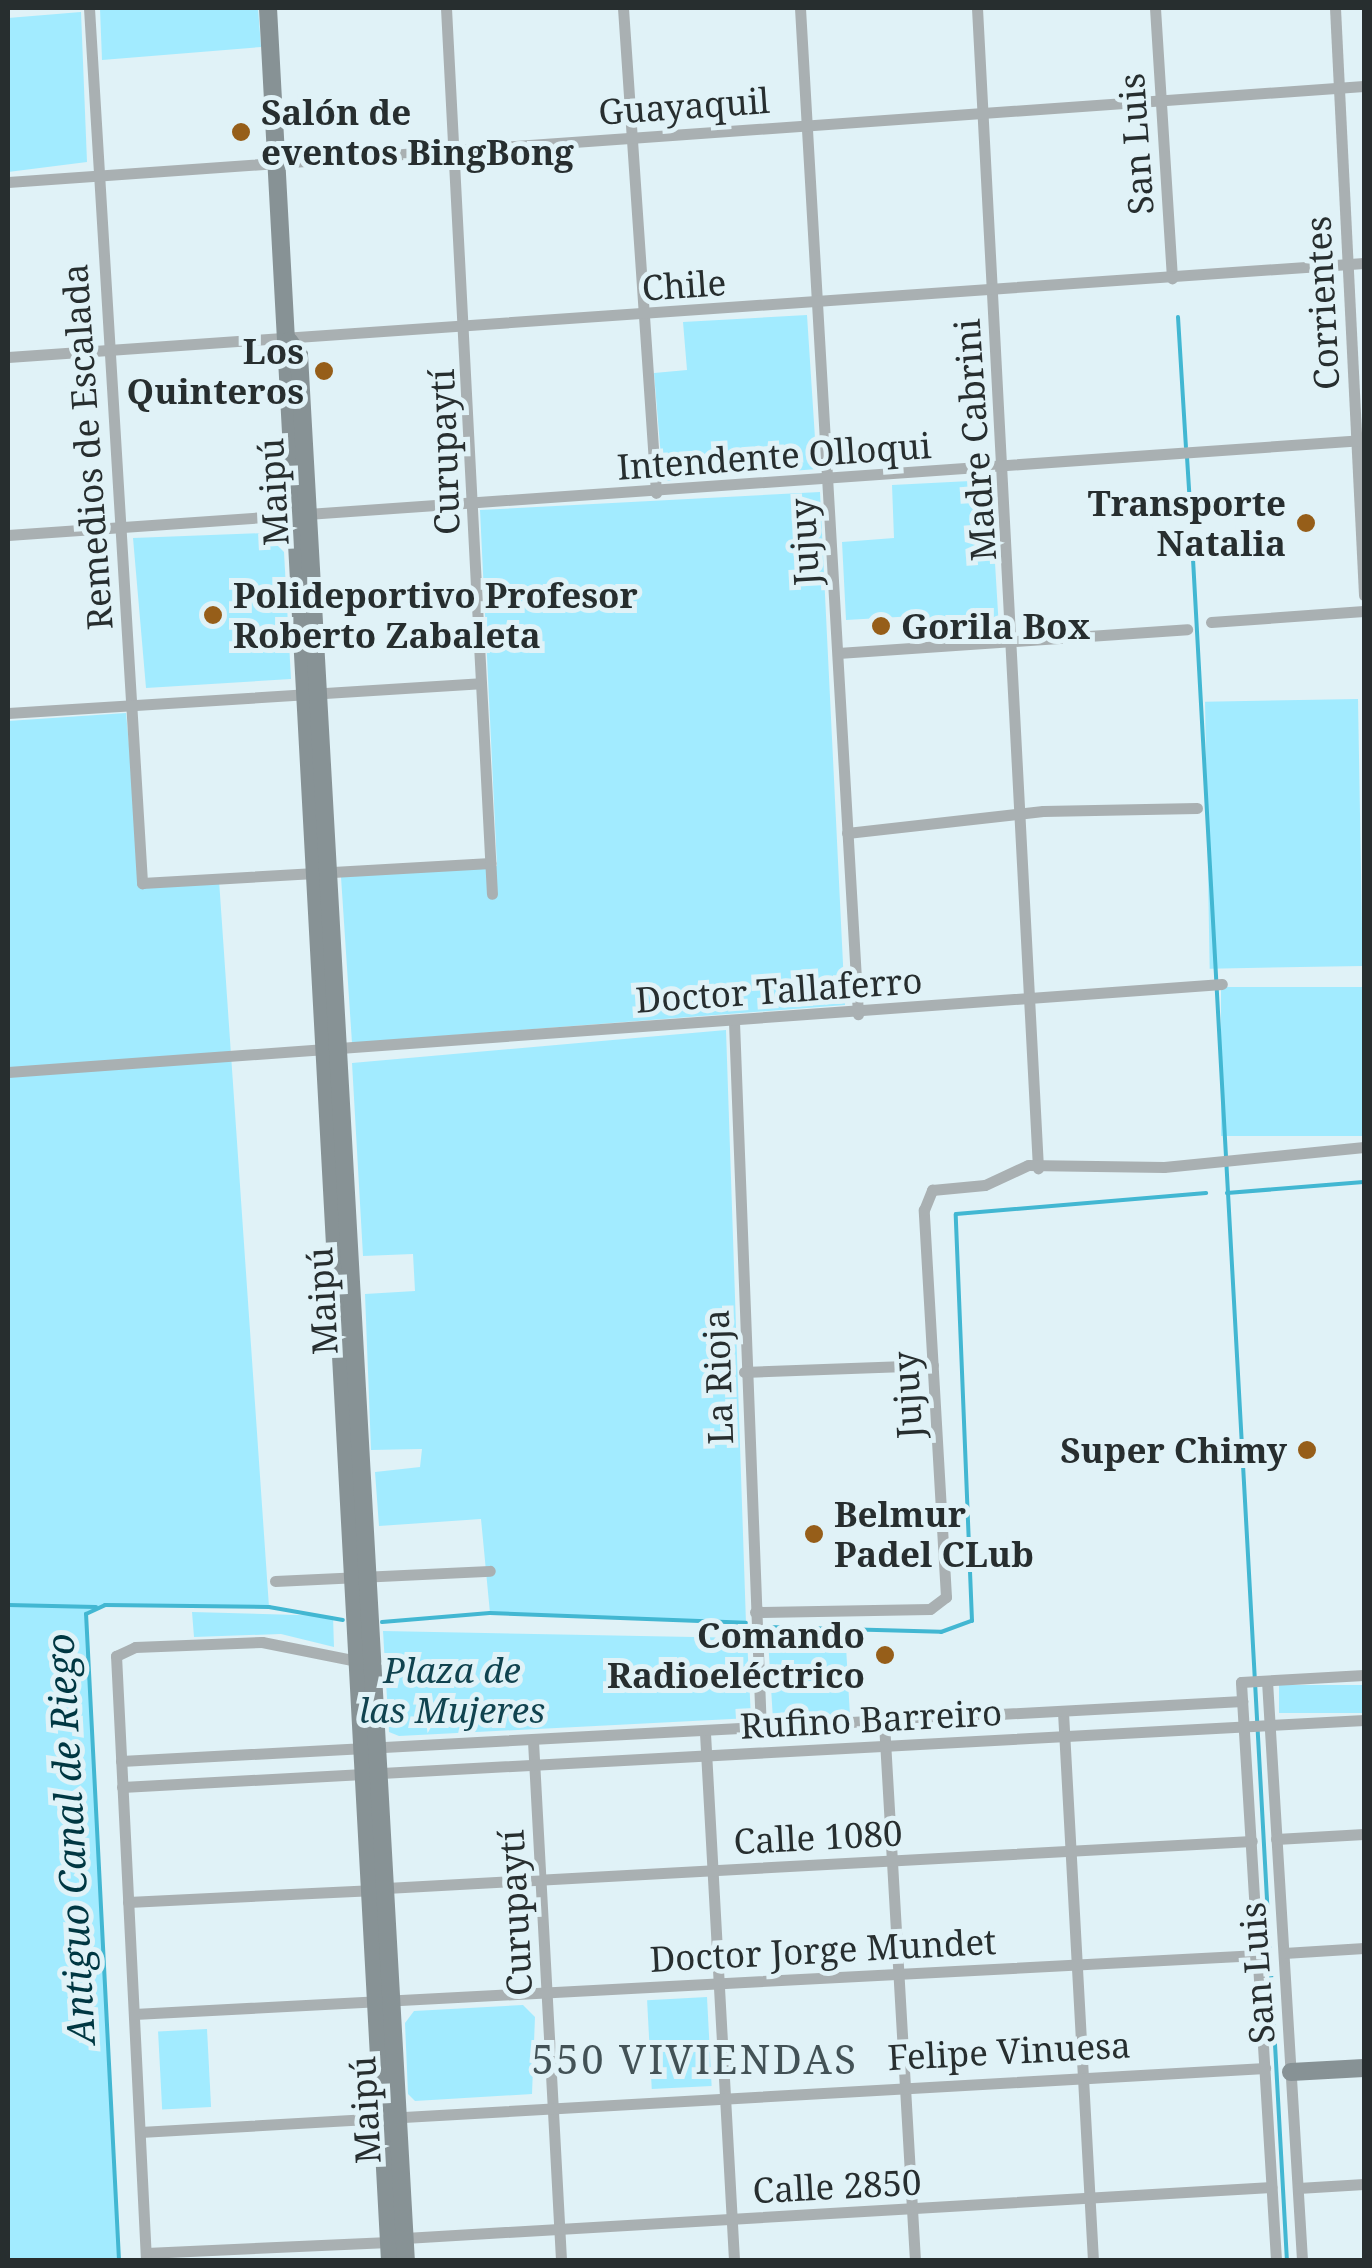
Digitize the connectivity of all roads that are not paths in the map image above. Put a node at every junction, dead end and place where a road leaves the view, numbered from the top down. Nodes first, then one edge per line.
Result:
1 (89, 8) edge
2 (268, 8) edge
3 (446, 8) edge
4 (623, 8) edge
5 (800, 8) edge
6 (977, 8) edge
7 (1155, 8) edge
8 (1334, 8) edge
9 (1364, 86) edge
10 (1338, 88) junction
11 (1160, 102) junction
12 (982, 112) junction
13 (806, 126) junction
14 (631, 136) junction
15 (455, 150) junction
16 (278, 163) junction
17 (98, 176) junction
18 (8, 182) edge
19 (1364, 263) edge
20 (1348, 264) junction
21 (1172, 278) junction
22 (992, 290) junction
23 (816, 304) junction
24 (643, 316) junction
25 (466, 328) junction
26 (289, 341) junction
27 (109, 350) junction
28 (8, 357) edge
29 (1361, 440) edge
30 (1004, 468) junction
31 (828, 479) junction
32 (656, 492) junction
33 (474, 505) junction
34 (300, 519) junction
35 (121, 528) junction
36 (8, 536) edge
37 (1364, 595) edge
38 (1364, 611) edge
39 (1210, 622) dead end
40 (1187, 630) dead end
41 (1017, 640) junction
42 (838, 653) junction
43 (480, 683) junction
44 (310, 694) junction
45 (131, 706) junction
46 (8, 713) edge
47 (1197, 808) dead end
48 (1021, 814) junction
49 (847, 833) junction
50 (490, 864) junction
51 (321, 874) junction
52 (492, 894) dead end
53 (1222, 984) dead end
54 (1024, 999) junction
55 (858, 1014) junction
56 (734, 1022) junction
57 (332, 1051) junction
58 (8, 1072) edge
59 (1364, 1147) edge
60 (1038, 1168) junction
61 (933, 1365) junction
62 (744, 1372) junction
63 (490, 1571) dead end
64 (361, 1578) junction
65 (275, 1581) dead end
66 (756, 1612) junction
67 (366, 1662) junction
68 (1364, 1675) edge
69 (1266, 1681) junction
70 (1242, 1701) junction
71 (1063, 1712) junction
72 (1364, 1720) edge
73 (884, 1723) junction
74 (1270, 1726) junction
75 (1246, 1727) junction
76 (761, 1730) junction
77 (705, 1733) junction
78 (1064, 1738) junction
79 (533, 1741) junction
80 (885, 1745) junction
81 (371, 1750) junction
82 (706, 1754) junction
83 (121, 1761) junction
84 (534, 1764) junction
85 (372, 1774) junction
86 (122, 1787) junction
87 (1364, 1834) edge
88 (1276, 1839) junction
89 (1252, 1841) junction
90 (1070, 1851) junction
91 (892, 1860) junction
92 (713, 1870) junction
93 (540, 1880) junction
94 (378, 1889) junction
95 (128, 1902) junction
96 (1364, 1948) edge
97 (1284, 1953) junction
98 (1258, 1954) junction
99 (1077, 1966) junction
100 (898, 1972) junction
101 (719, 1981) junction
102 (546, 1992) junction
103 (384, 2001) junction
104 (134, 2014) junction
105 (1265, 2068) junction
106 (1364, 2068) edge
107 (1291, 2072) junction
108 (1083, 2079) junction
109 (905, 2089) junction
110 (726, 2100) junction
111 (552, 2109) junction
112 (390, 2118) junction
113 (140, 2132) junction
114 (1364, 2184) edge
115 (1272, 2186) junction
116 (1298, 2188) junction
117 (1090, 2200) junction
118 (912, 2209) junction
119 (732, 2220) junction
120 (559, 2229) junction
121 (394, 2247) edge
122 (146, 2257) edge
123 (406, 2260) edge
124 (561, 2260) edge
125 (734, 2260) edge
126 (915, 2260) edge
127 (1093, 2260) edge
128 (1276, 2260) edge
129 (1302, 2260) edge

1 - 17 street, Remedios de Escalada
2 - 16 street, Maipú
3 - 15 street, Curupaytí
4 - 14 street
5 - 13 street, Jujuy
6 - 12 street, Madre Cabrini
7 - 11 street, San Luis
8 - 10 street, Corrientes
9 - 10 street, Guayaquil
10 - 11 street, Guayaquil
10 - 20 street, Corrientes
11 - 12 street, Guayaquil
11 - 21 street, San Luis
12 - 13 street, Guayaquil
12 - 22 street, Madre Cabrini
13 - 14 street, Guayaquil
13 - 23 street, Jujuy
14 - 15 street, Guayaquil
14 - 24 street
15 - 16 street, Guayaquil
15 - 25 street, Curupaytí
16 - 17 street, Guayaquil
16 - 26 street, Maipú
17 - 18 street, Guayaquil
17 - 27 street, Remedios de Escalada
19 - 20 street, Chile
20 - 21 street, Chile
20 - 29 street, Corrientes
21 - 22 street, Chile
22 - 23 street, Chile
22 - 30 street, Madre Cabrini
23 - 24 street, Chile
23 - 31 street, Jujuy
24 - 25 street, Chile
24 - 32 street
25 - 26 street, Chile
25 - 33 street, Curupaytí
26 - 27 street, Chile
26 - 34 street, Maipú
27 - 28 street, Chile
27 - 35 street, Remedios de Escalada
29 - 30 street, Intendente Olloqui
29 - 37 street, Corrientes
30 - 31 street, Intendente Olloqui
30 - 41 street, Madre Cabrini
31 - 32 street, Intendente Olloqui
31 - 42 street, Jujuy
32 - 33 street, Intendente Olloqui
33 - 34 street, Intendente Olloqui
33 - 43 street, Curupaytí
34 - 35 street, Intendente Olloqui
34 - 44 street, Maipú
35 - 36 street, Intendente Olloqui
35 - 45 street, Remedios de Escalada
38 - 39 street
40 - 41 street
41 - 42 street
41 - 48 street, Madre Cabrini
42 - 49 street, Jujuy
43 - 44 street
43 - 50 street, Curupaytí
44 - 45 street
44 - 51 street, Maipú
45 - 46 street
45 - 51 street, Remedios de Escalada
47 - 48 street
48 - 49 street
48 - 54 street, Madre Cabrini
49 - 55 street, Jujuy
50 - 51 street
50 - 52 street, Curupaytí
51 - 57 street, Maipú
53 - 54 street, Doctor Tallaferro
54 - 55 street, Doctor Tallaferro
54 - 60 street, Madre Cabrini
55 - 56 street, Doctor Tallaferro
56 - 57 street, Doctor Tallaferro
56 - 62 street, La Rioja
57 - 58 street, Doctor Tallaferro
57 - 64 street, Maipú
59 - 60 street
60 - 61 street, Jujuy
61 - 62 street
61 - 66 street, Jujuy
62 - 66 street, La Rioja
63 - 64 street
64 - 65 street
64 - 67 street, Maipú
66 - 76 street, La Rioja
67 - 81 street, Maipú
67 - 83 street
68 - 69 street
69 - 70 street, San Luis
69 - 74 street, San Luis
70 - 71 street, Rufino Barreiro
70 - 75 street, San Luis
71 - 73 street, Rufino Barreiro
71 - 78 street
72 - 74 street, Rufino Barreiro
73 - 76 street, Rufino Barreiro
73 - 80 street
74 - 75 street, Rufino Barreiro
74 - 88 street, San Luis
75 - 78 street, Rufino Barreiro
75 - 89 street, San Luis
76 - 77 street, Rufino Barreiro
77 - 79 street, Rufino Barreiro
77 - 82 street
78 - 80 street, Rufino Barreiro
78 - 90 street
79 - 81 street, Rufino Barreiro
79 - 84 street, Curupaytí
80 - 82 street, Rufino Barreiro
80 - 91 street
81 - 83 street, Rufino Barreiro
81 - 85 street, Maipú
82 - 84 street, Rufino Barreiro
82 - 92 street
83 - 86 street
84 - 85 street, Rufino Barreiro
84 - 93 street, Curupaytí
85 - 86 street, Rufino Barreiro
85 - 94 street, Maipú
86 - 95 street
87 - 88 street
88 - 97 street, San Luis
89 - 90 street, Calle 1080
89 - 98 street, San Luis
90 - 91 street, Calle 1080
90 - 99 street
91 - 92 street, Calle 1080
91 - 100 street
92 - 93 street, Calle 1080
92 - 101 street
93 - 94 street, Calle 1080
93 - 102 street, Curupaytí
94 - 95 street, Calle 1080
94 - 103 street, Maipú
95 - 104 street
96 - 97 street
97 - 107 street, San Luis
98 - 99 street, Doctor Jorge Mundet
98 - 105 street, San Luis
99 - 100 street, Doctor Jorge Mundet
99 - 108 street
100 - 101 street, Doctor Jorge Mundet
100 - 109 street
101 - 102 street, Doctor Jorge Mundet
101 - 110 street
102 - 103 street, Doctor Jorge Mundet
102 - 111 street, Curupaytí
103 - 104 street, Doctor Jorge Mundet
103 - 112 street, Maipú
104 - 113 street
105 - 108 street, Felipe Vinuesa
105 - 115 street, San Luis
106 - 107 street
107 - 116 street, San Luis
108 - 109 street, Felipe Vinuesa
108 - 117 street
109 - 110 street, Felipe Vinuesa
109 - 118 street
110 - 111 street, Felipe Vinuesa
110 - 119 street
111 - 112 street, Felipe Vinuesa
111 - 120 street, Curupaytí
112 - 113 street, Felipe Vinuesa
112 - 121 street, Maipú
113 - 122 street
114 - 116 street
115 - 117 street, Calle 2850
115 - 128 street, San Luis
116 - 129 street, San Luis
117 - 118 street, Calle 2850
117 - 127 street
118 - 119 street, Calle 2850
118 - 126 street
119 - 120 street, Calle 2850
119 - 125 street
120 - 121 street, Calle 2850
120 - 124 street, Curupaytí
121 - 122 street, Calle 2850
121 - 123 street, Maipú

